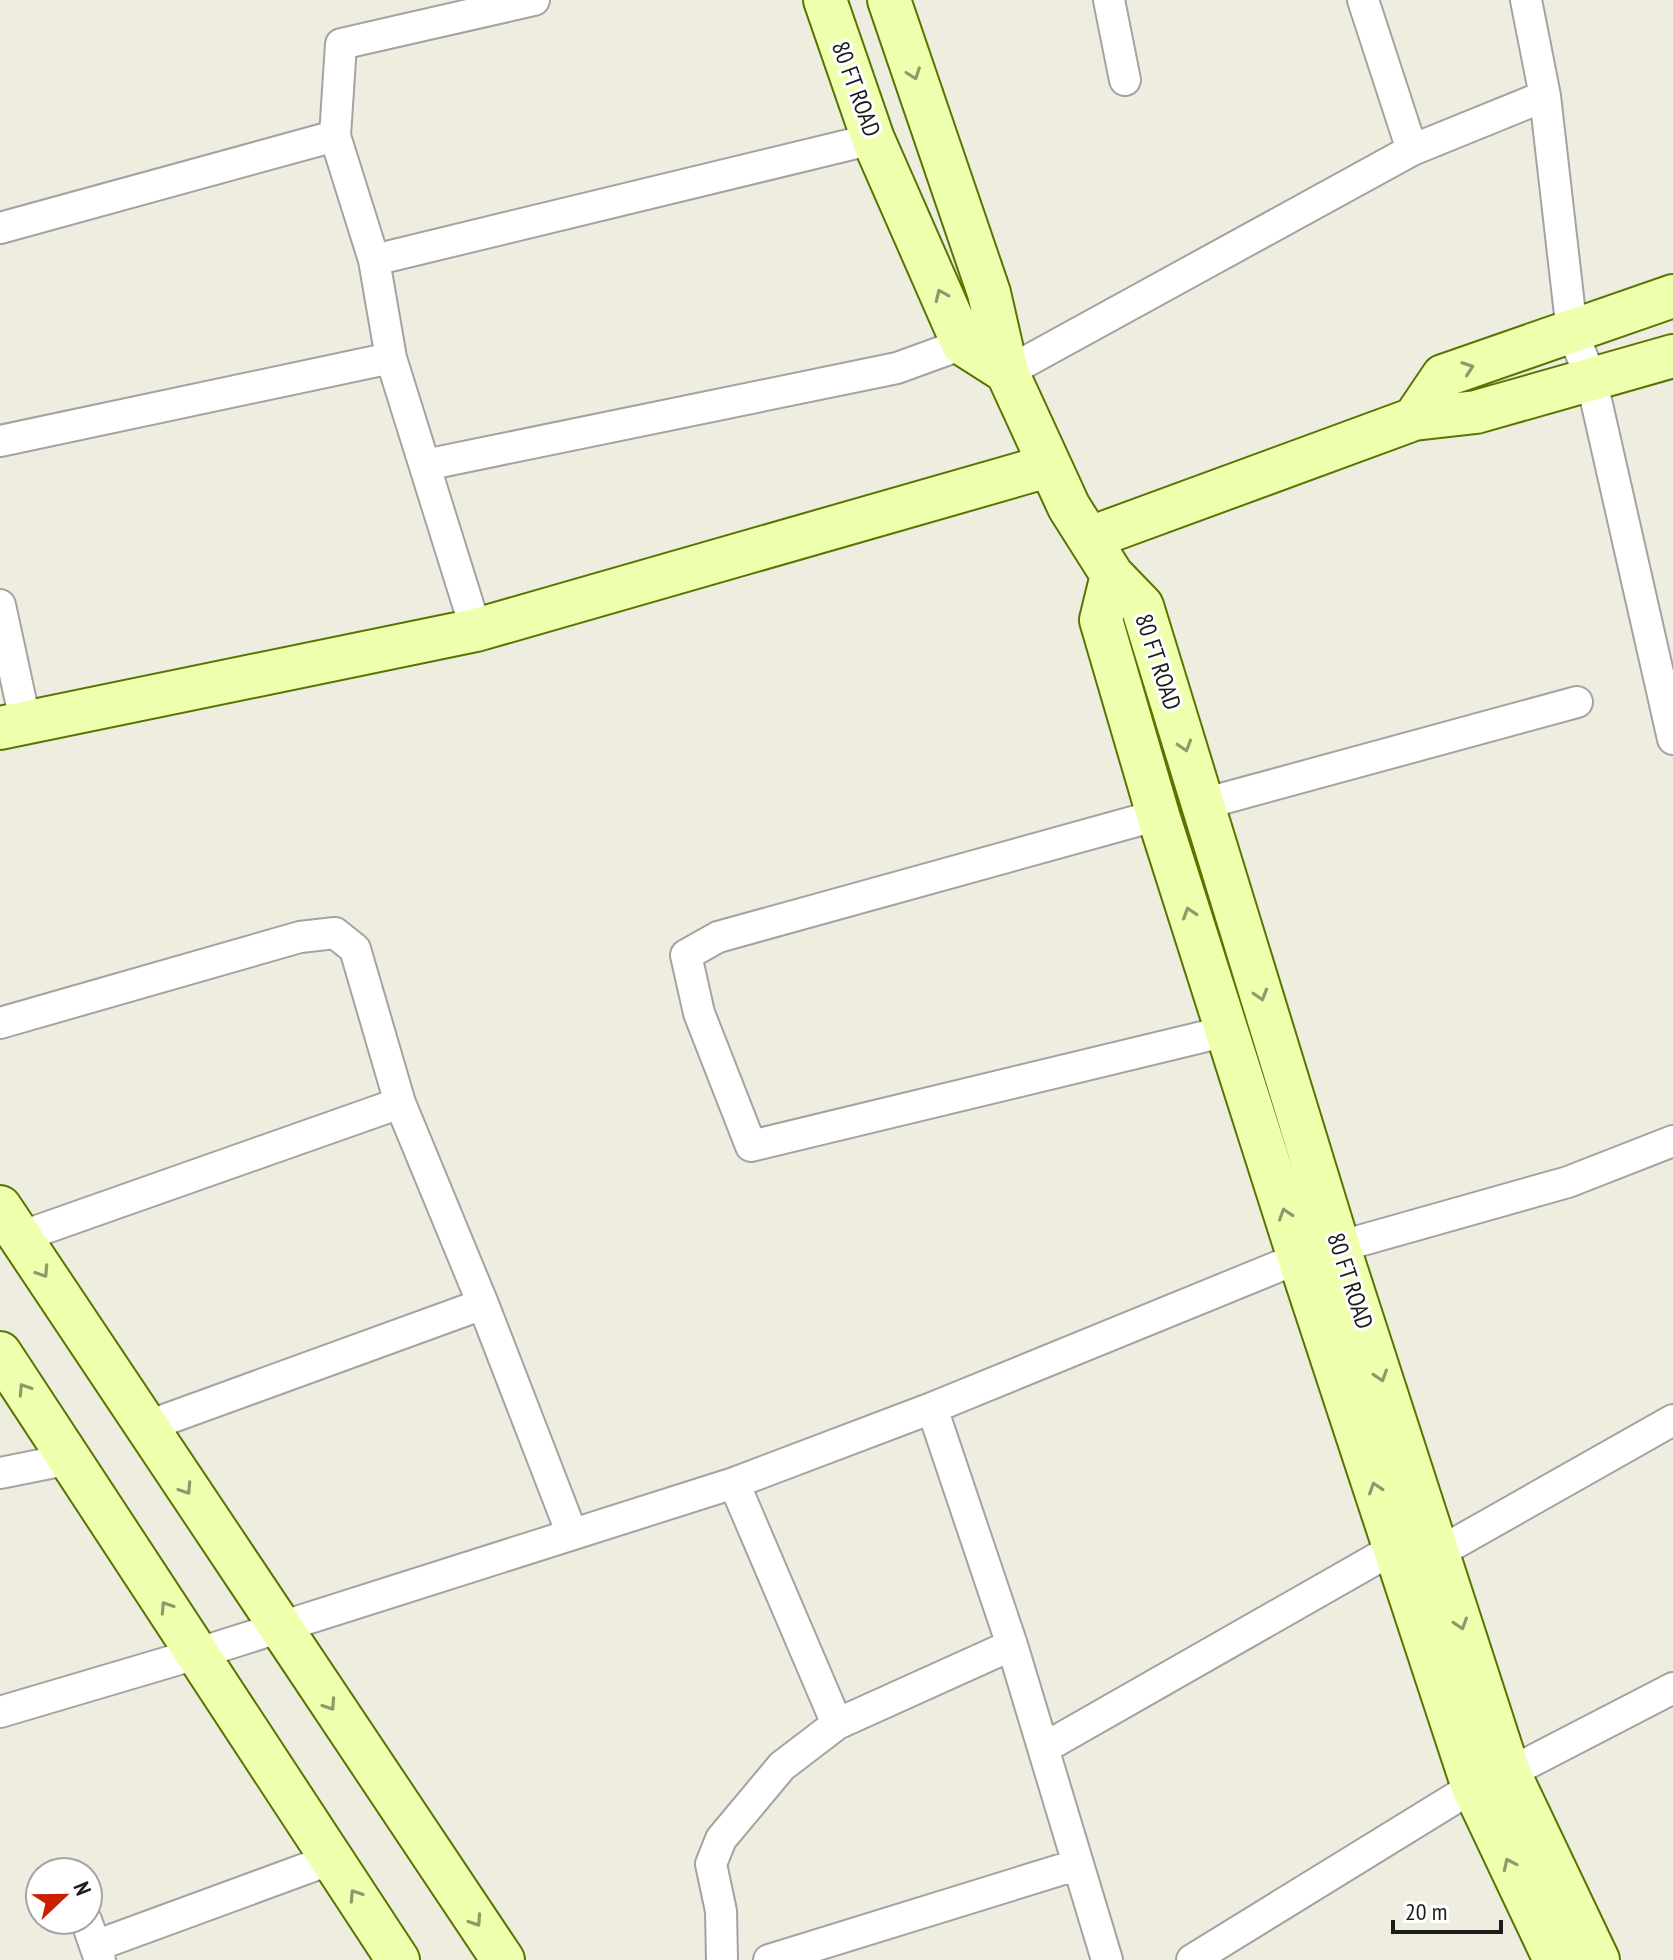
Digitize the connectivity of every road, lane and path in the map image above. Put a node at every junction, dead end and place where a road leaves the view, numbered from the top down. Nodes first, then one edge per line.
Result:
1 (534, 0) edge
2 (825, 0) edge
3 (889, 0) edge
4 (1109, 0) edge
5 (1363, 0) edge
6 (1526, 0) edge
7 (1125, 80) dead end
8 (1545, 96) junction
9 (335, 136) junction
10 (873, 139) junction
11 (1412, 150) junction
12 (0, 228) edge
13 (374, 260) junction
14 (1673, 296) edge
15 (1572, 332) junction
16 (963, 344) junction
17 (1673, 356) edge
18 (391, 358) junction
19 (1007, 372) junction
20 (1591, 378) junction
21 (1414, 419) junction
22 (0, 441) edge
23 (425, 465) junction
24 (1048, 466) junction
25 (1090, 538) junction
26 (1112, 575) junction
27 (0, 605) edge
28 (476, 630) junction
29 (1663, 646) edge
30 (1577, 702) dead end
31 (13, 727) edge
32 (1673, 739) edge
33 (1203, 804) junction
34 (1158, 815) junction
35 (0, 1023) edge
36 (1227, 1031) junction
37 (400, 1103) junction
38 (1673, 1141) edge
39 (10, 1222) edge
40 (1338, 1245) junction
41 (1299, 1258) junction
42 (483, 1304) junction
43 (0, 1353) edge
44 (932, 1408) junction
45 (1673, 1420) edge
46 (145, 1427) junction
47 (70, 1459) junction
48 (0, 1473) edge
49 (734, 1483) junction
50 (572, 1534) junction
51 (1395, 1548) junction
52 (1438, 1553) junction
53 (276, 1625) junction
54 (1012, 1645) junction
55 (196, 1654) junction
56 (1673, 1688) edge
57 (0, 1712) edge
58 (837, 1724) junction
59 (1044, 1748) junction
60 (1491, 1780) junction
61 (332, 1859) junction
62 (1076, 1865) junction
63 (94, 1942) edge
64 (398, 1960) edge
65 (503, 1960) edge
66 (722, 1960) edge
67 (769, 1960) edge
68 (1107, 1960) edge
69 (1192, 1960) edge
70 (1555, 1960) edge
71 (1598, 1960) edge

1 - 9 street
2 - 10 main road, 80 FT ROAD
3 -> 19 main road
4 - 7 street
5 - 11 street
6 - 8 street
8 - 11 street
8 - 15 street
9 - 12 street
9 - 13 street
10 - 13 street
16 -> 10 main road, 80 FT ROAD
11 - 19 street
13 - 18 street
14 - 15 main road
15 - 20 street
21 -> 15 main road
16 - 19 main road
16 - 23 street
17 - 20 main road
18 - 22 street
18 - 23 street
19 - 24 main road
20 - 21 main road
20 - 29 street
21 - 25 main road
23 - 28 street
24 - 25 main road
24 - 28 main road
25 - 26 main road
26 -> 33 main road, 80 FT ROAD
26 - 34 main road, 80 FT ROAD
27 - 31 street
28 - 31 main road
29 - 32 street
30 - 33 street
33 -> 40 main road, 80 FT ROAD
36 -> 34 main road, 80 FT ROAD
34 - 36 street
35 - 37 street
41 -> 36 main road, 80 FT ROAD
37 - 39 street
37 - 42 street
38 - 40 street
39 -> 46 main road
40 - 41 street
40 -> 52 main road, 80 FT ROAD
41 - 44 street
51 -> 41 main road, 80 FT ROAD
42 - 46 street
42 - 50 street
47 -> 43 main road
44 - 49 street
44 - 54 street
45 - 52 street
46 -> 53 main road
47 - 48 street
55 -> 47 main road
49 - 50 street
49 - 58 street
50 - 53 street
51 - 59 street
51 - 60 main road, 80 FT ROAD
52 -> 60 main road, 80 FT ROAD
53 - 55 street
53 -> 65 main road
54 - 58 street
54 - 59 street
55 - 57 street
55 - 61 main road
56 - 60 street
58 - 66 street
59 - 62 street
60 - 69 street
70 -> 60 main road, 80 FT ROAD
60 - 71 main road, 80 FT ROAD
61 - 63 street
64 -> 61 main road
62 - 67 street
62 - 68 street

